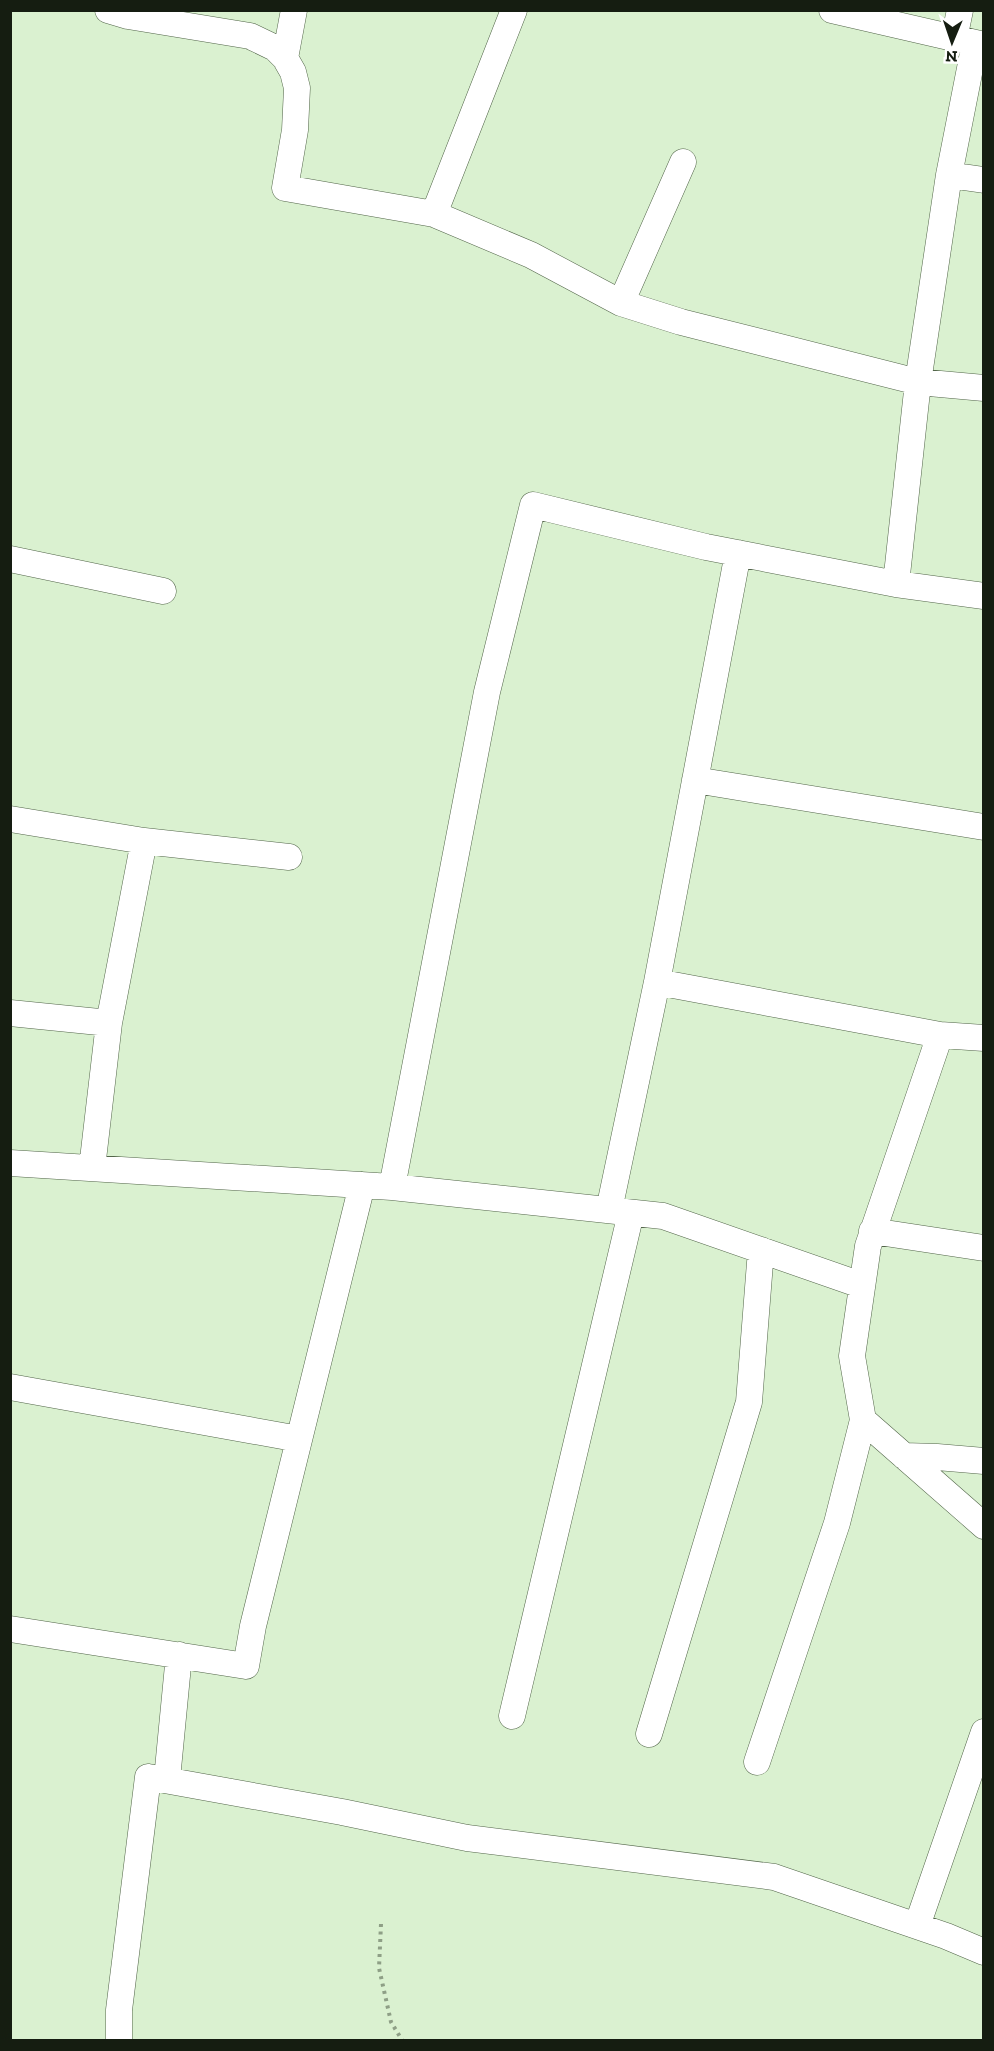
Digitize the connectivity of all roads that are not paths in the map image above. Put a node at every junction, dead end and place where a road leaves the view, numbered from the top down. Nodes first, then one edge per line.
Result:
1 (108, 10) edge
2 (294, 10) edge
3 (514, 10) edge
4 (832, 10) edge
5 (960, 10) edge
6 (971, 42) edge
7 (285, 57) junction
8 (683, 162) dead end
9 (949, 175) junction
10 (984, 180) edge
11 (434, 214) junction
12 (621, 303) junction
13 (918, 382) junction
14 (984, 388) edge
15 (738, 553) junction
16 (10, 559) edge
17 (896, 584) junction
18 (163, 591) dead end
19 (984, 596) edge
20 (695, 780) junction
21 (10, 819) edge
22 (984, 827) edge
23 (144, 841) junction
24 (289, 857) dead end
25 (657, 982) junction
26 (10, 1012) edge
27 (109, 1023) junction
28 (940, 1035) junction
29 (984, 1038) edge
30 (10, 1163) edge
31 (92, 1168) junction
32 (362, 1185) junction
33 (392, 1187) junction
34 (620, 1212) junction
35 (872, 1231) junction
36 (984, 1248) edge
37 (761, 1250) junction
38 (861, 1285) junction
39 (10, 1387) edge
40 (863, 1420) junction
41 (299, 1439) junction
42 (904, 1456) junction
43 (984, 1461) edge
44 (984, 1526) edge
45 (10, 1629) edge
46 (179, 1655) junction
47 (512, 1716) dead end
48 (984, 1732) edge
49 (649, 1734) dead end
50 (757, 1762) dead end
51 (166, 1779) junction
52 (917, 1926) junction
53 (984, 1952) edge
54 (118, 2040) edge

1 - 7 street
2 - 7 street
3 - 11 street
4 - 6 street
5 - 6 street
6 - 9 street
7 - 11 street
8 - 12 street
9 - 10 street
9 - 13 street
11 - 12 street
12 - 13 street
13 - 14 street
13 - 17 street
15 - 17 street
15 - 20 street
15 - 33 street
16 - 18 street
17 - 19 street
20 - 22 street
20 - 25 street
21 - 23 street
23 - 24 street
23 - 27 street
25 - 28 street
25 - 34 street
26 - 27 street
27 - 31 street
28 - 29 street
28 - 35 street
30 - 31 street
31 - 32 street
32 - 33 street
32 - 41 street
33 - 34 street
34 - 37 street
34 - 47 street
35 - 36 street
35 - 38 street
37 - 38 street
37 - 49 street
38 - 40 street
39 - 41 street
40 - 42 street
40 - 50 street
41 - 46 street
42 - 43 street
42 - 44 street
45 - 46 street
46 - 51 street
48 - 52 street
51 - 52 street
51 - 54 street
52 - 53 street

